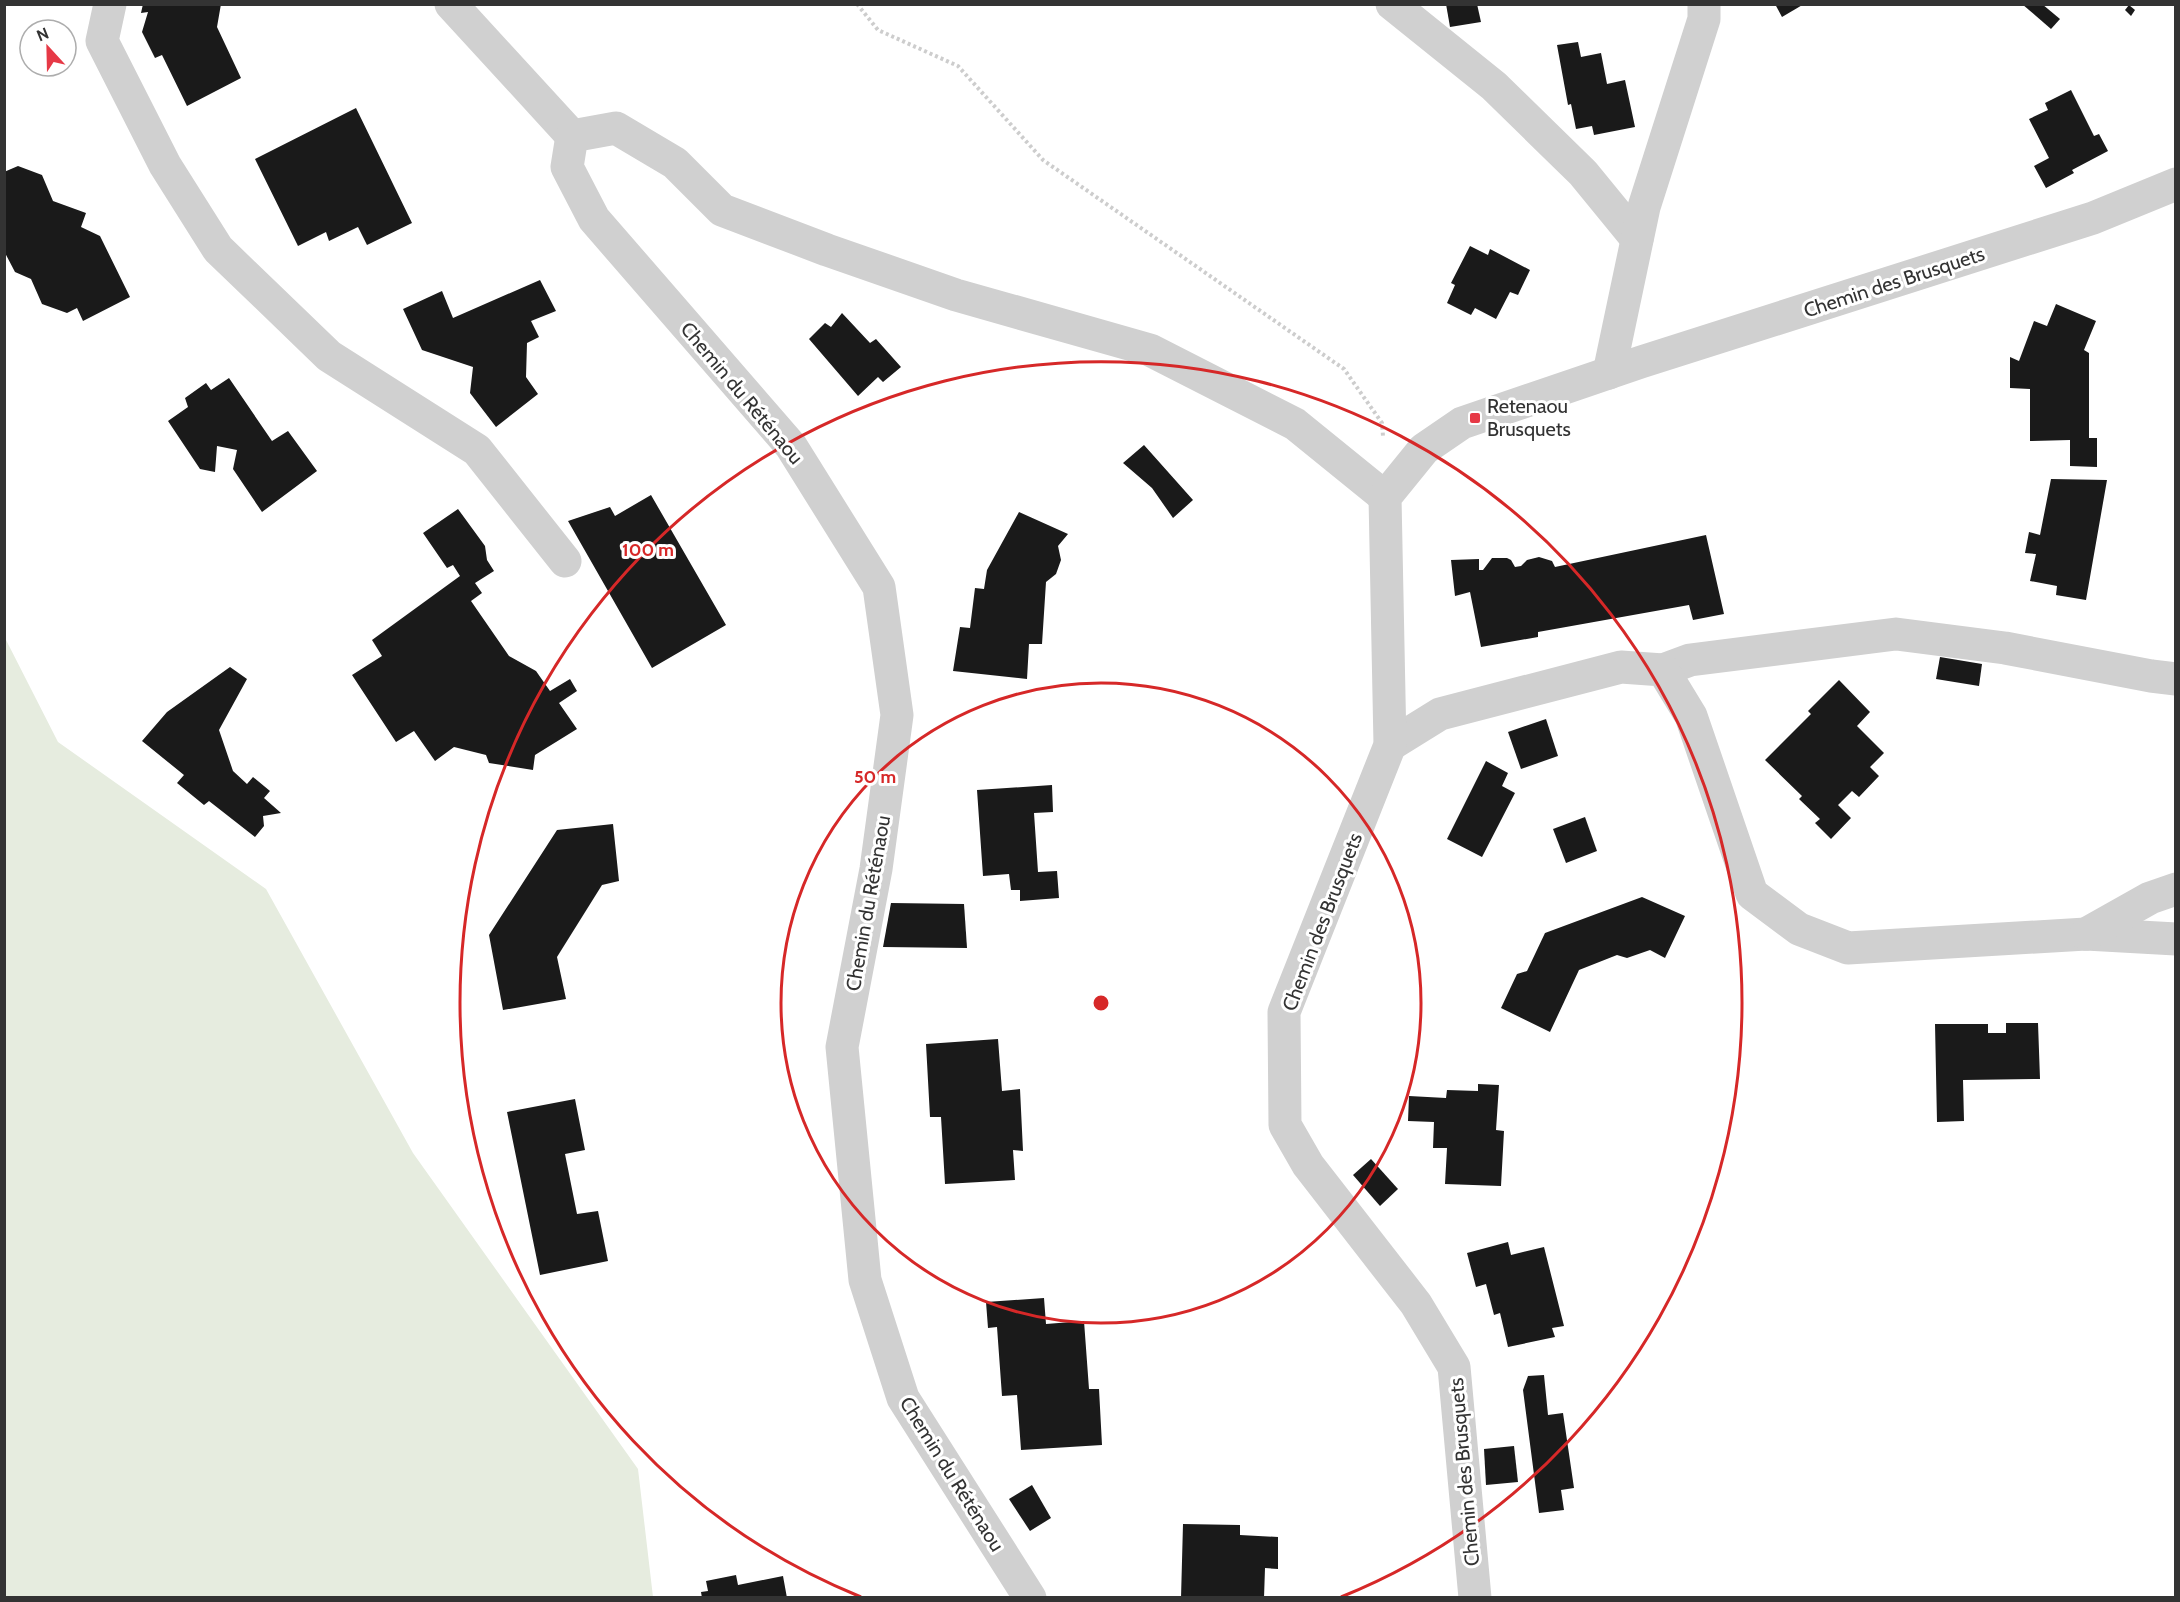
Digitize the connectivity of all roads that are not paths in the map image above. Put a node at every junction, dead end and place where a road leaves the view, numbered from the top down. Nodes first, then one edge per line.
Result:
1 (110, 4) edge
2 (451, 4) edge
3 (1392, 4) edge
4 (1704, 4) edge
5 (572, 136) junction
6 (2175, 184) edge
7 (1637, 239) junction
8 (1610, 373) junction
9 (1385, 496) junction
10 (565, 561) dead end
11 (1663, 670) junction
12 (2175, 679) edge
13 (1390, 745) junction
14 (2175, 889) edge
15 (2086, 934) junction
16 (2175, 939) edge
17 (1030, 1598) edge
18 (1475, 1598) edge

1 - 10 street
2 - 5 street
3 - 7 street
4 - 7 street
5 - 9 street
5 - 17 street, Chemin du Réténaou
6 - 8 street, Chemin des Brusquets
7 - 8 street
8 - 9 street, Chemin des Brusquets
9 - 13 street, Chemin des Brusquets
11 - 12 street
11 - 13 street
11 - 15 street
13 - 18 street, Chemin des Brusquets
14 - 15 street
15 - 16 street

